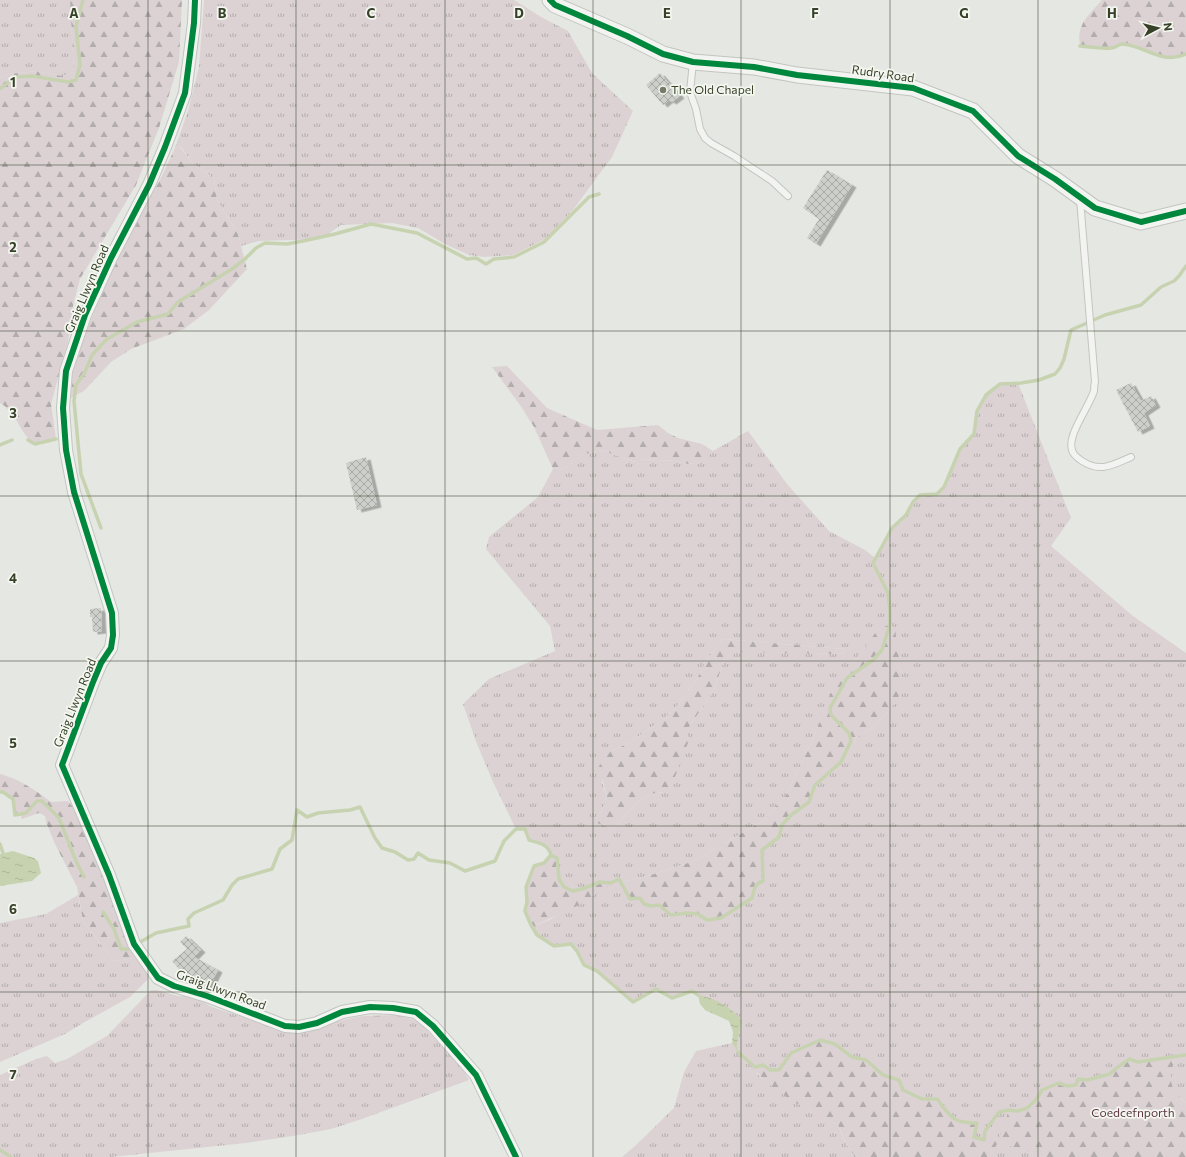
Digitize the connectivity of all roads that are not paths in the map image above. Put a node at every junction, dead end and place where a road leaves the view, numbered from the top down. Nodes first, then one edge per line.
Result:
1 (195, 0) edge
2 (550, 0) edge
3 (693, 62) junction
4 (788, 196) dead end
5 (1080, 197) junction
6 (1186, 211) edge
7 (1131, 457) dead end
8 (516, 1157) edge

1 - 8 street, Graig Llwyn Road
2 - 3 street, Rudry Road
3 - 4 lane
3 - 5 street, Rudry Road
5 - 6 street, Rudry Road
5 - 7 lane

